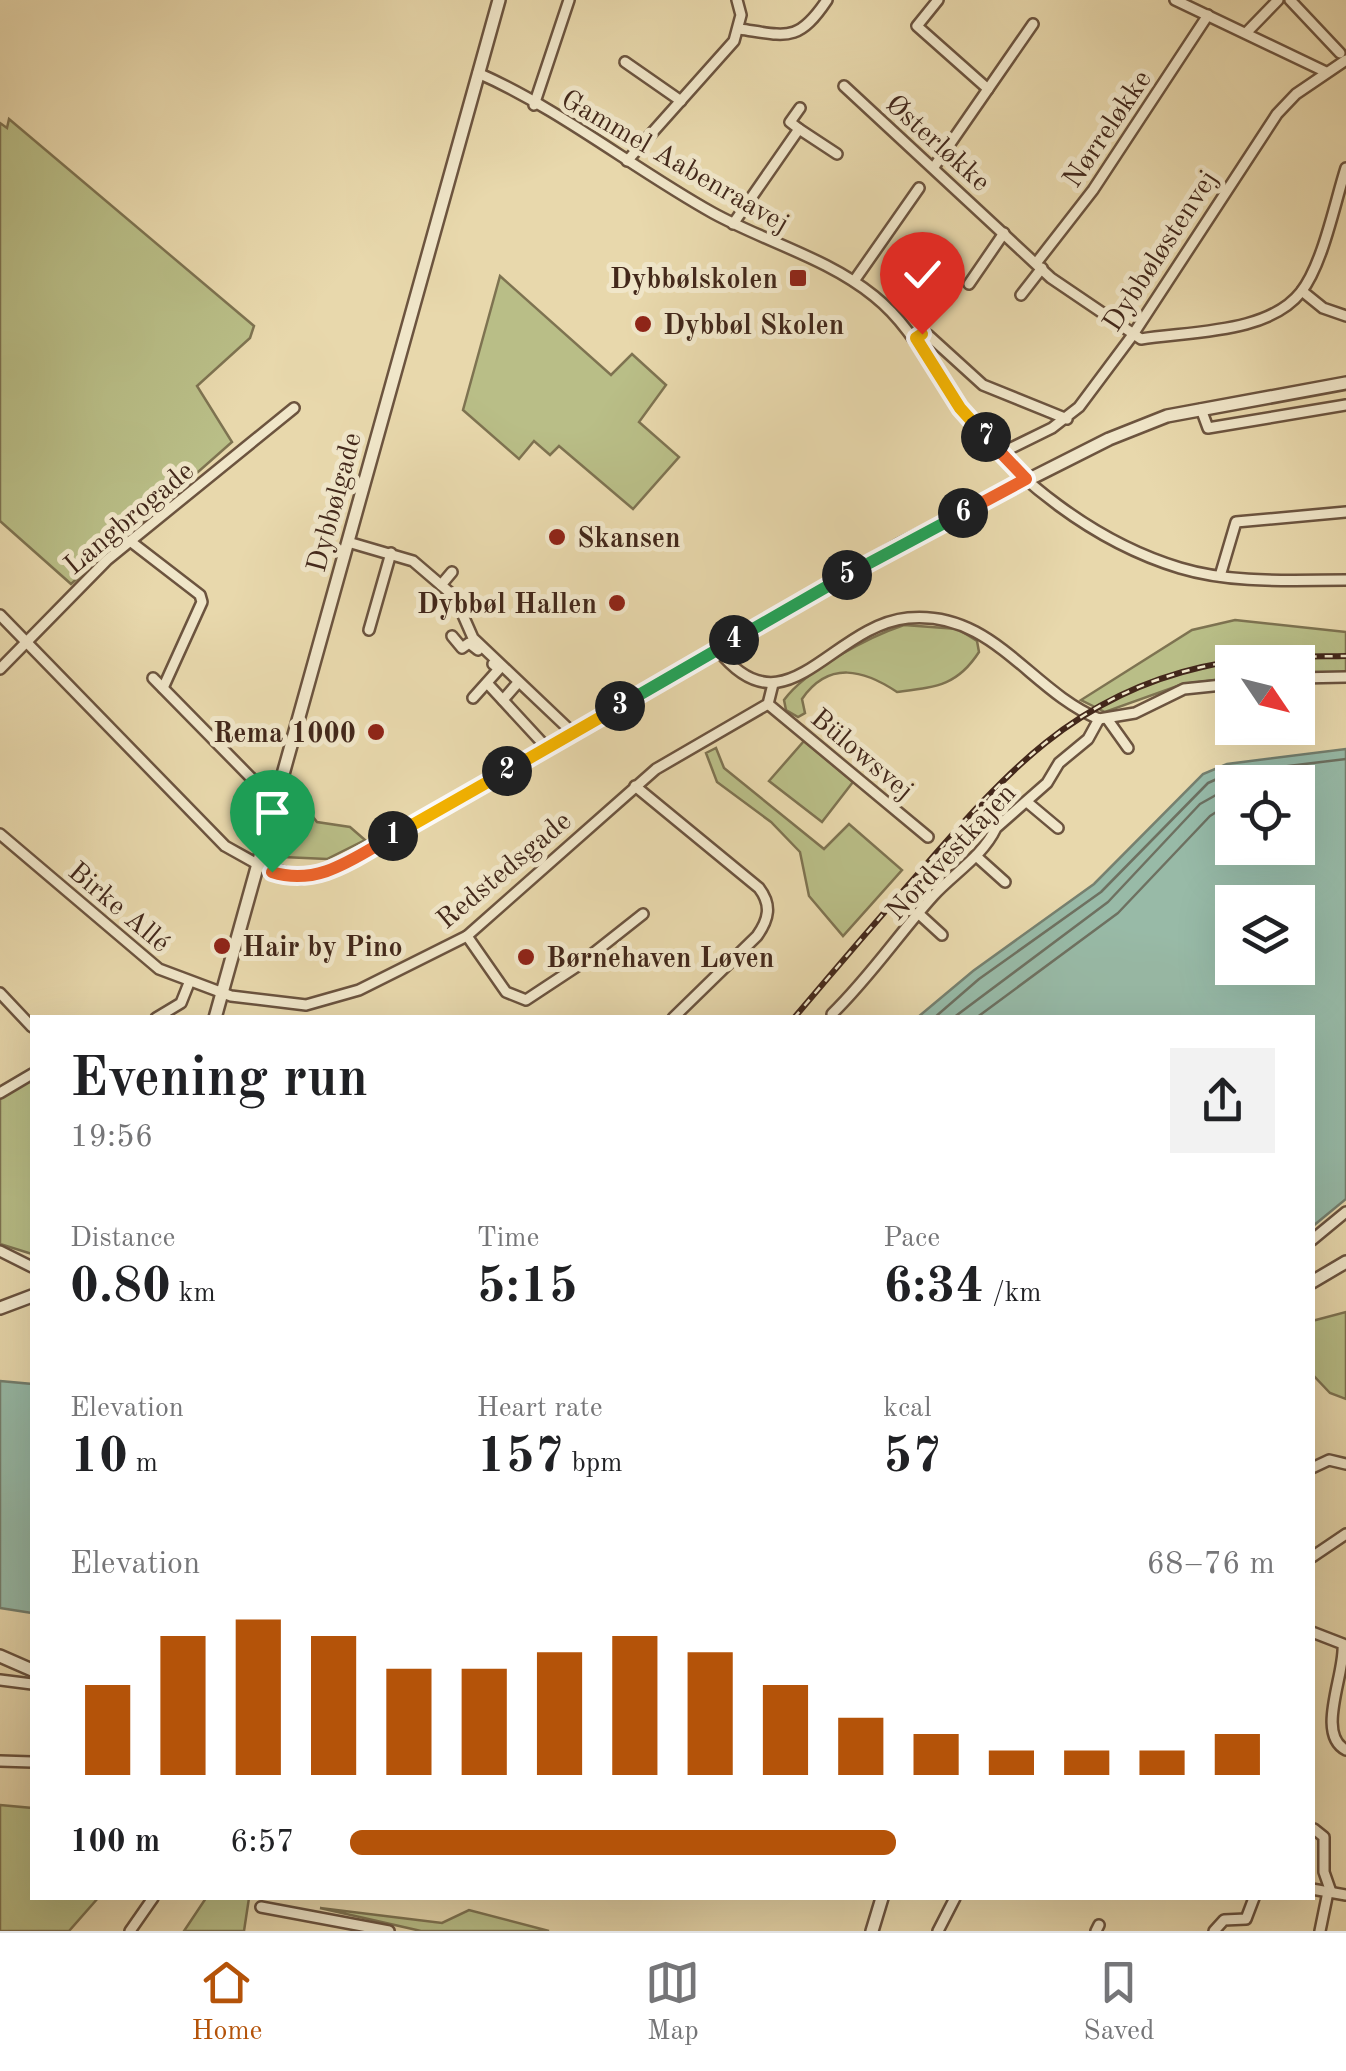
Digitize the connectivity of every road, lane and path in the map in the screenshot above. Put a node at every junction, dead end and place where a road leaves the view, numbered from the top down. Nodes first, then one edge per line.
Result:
1 (498, 0) edge
2 (569, 0) edge
3 (738, 0) edge
4 (826, 0) edge
5 (938, 0) edge
6 (1175, 0) edge
7 (1290, 0) edge
8 (1271, 2) edge
9 (1208, 15) junction
10 (1033, 24) dead end
11 (740, 29) junction
12 (1246, 32) junction
13 (1343, 57) edge
14 (625, 62) dead end
15 (478, 72) junction
16 (1326, 72) junction
17 (844, 86) dead end
18 (988, 89) junction
19 (681, 101) junction
20 (534, 106) junction
21 (800, 108) dead end
22 (799, 129) junction
23 (837, 154) dead end
24 (627, 161) junction
25 (934, 167) junction
26 (1346, 168) edge
27 (919, 188) dead end
28 (733, 224) junction
29 (1004, 233) junction
30 (1039, 265) junction
31 (854, 282) junction
32 (969, 284) dead end
33 (1302, 291) junction
34 (1022, 296) dead end
35 (1346, 316) edge
36 (1132, 336) junction
37 (916, 338) junction
38 (1346, 382) edge
39 (1346, 405) edge
40 (294, 408) dead end
41 (1201, 409) junction
42 (1067, 419) junction
43 (1001, 452) junction
44 (1026, 479) junction
45 (1346, 512) edge
46 (130, 541) junction
47 (348, 542) junction
48 (391, 553) junction
49 (452, 572) dead end
50 (1220, 576) junction
51 (1346, 580) edge
52 (441, 585) junction
53 (0, 616) edge
54 (369, 630) dead end
55 (452, 636) dead end
56 (28, 640) junction
57 (718, 650) junction
58 (0, 669) edge
59 (1346, 677) edge
60 (153, 678) dead end
61 (1315, 678) edge
62 (486, 684) junction
63 (773, 684) junction
64 (516, 685) dead end
65 (1215, 686) edge
66 (163, 688) junction
67 (473, 698) dead end
68 (503, 700) junction
69 (768, 704) junction
70 (1103, 720) junction
71 (573, 733) junction
72 (547, 748) junction
73 (1128, 748) dead end
74 (635, 786) junction
75 (276, 796) junction
76 (1027, 802) junction
77 (1058, 828) dead end
78 (0, 834) edge
79 (928, 838) dead end
80 (976, 856) junction
81 (259, 866) junction
82 (1005, 882) dead end
83 (918, 913) junction
84 (643, 914) dead end
85 (942, 935) dead end
86 (467, 936) junction
87 (189, 983) junction
88 (0, 992) edge
89 (222, 994) junction
90 (306, 1005) junction
91 (832, 1014) dead end
92 (161, 1015) edge
93 (216, 1015) edge
94 (309, 1015) edge
95 (676, 1015) edge
96 (30, 1026) edge
97 (30, 1075) edge
98 (0, 1094) edge
99 (1346, 1212) edge
100 (1315, 1238) edge
101 (0, 1251) edge
102 (1346, 1262) edge
103 (30, 1266) edge
104 (1315, 1280) edge
105 (30, 1297) edge
106 (0, 1308) edge
107 (1346, 1464) edge
108 (1315, 1467) edge
109 (1346, 1534) edge
110 (1315, 1555) edge
111 (1315, 1633) edge
112 (1345, 1642) edge
113 (0, 1656) edge
114 (30, 1669) edge
115 (0, 1680) edge
116 (30, 1684) edge
117 (1346, 1750) edge
118 (0, 1760) edge
119 (30, 1762) edge
120 (1315, 1830) edge
121 (1315, 1890) edge
122 (1329, 1892) junction
123 (1346, 1895) edge
124 (152, 1900) edge
125 (881, 1900) edge
126 (954, 1900) edge
127 (1253, 1900) edge
128 (261, 1907) dead end
129 (130, 1931) edge
130 (388, 1931) edge
131 (872, 1931) edge
132 (938, 1931) edge
133 (1214, 1931) edge
134 (1320, 1931) edge

1 - 15 street, Dybbølgade
2 - 20 street
3 - 11 street
4 - 11 street
5 - 18 street
6 - 9 street
7 - 13 street
8 - 12 street
9 - 12 street
9 - 30 street, Nørreløkke
10 - 18 street
11 - 19 street
12 - 16 street
13 - 16 street, Dybbøløstenvej
14 - 19 street
15 - 20 street, Gammel Aabenraavej
15 - 47 street, Dybbølgade
16 - 36 street, Dybbøløstenvej
17 - 25 street, Østerløkke
18 - 25 street
19 - 24 street
20 - 24 street, Gammel Aabenraavej
21 - 22 street
22 - 23 street
22 - 28 street
24 - 28 street, Gammel Aabenraavej
25 - 29 street, Østerløkke
26 - 33 street
27 - 31 street
28 - 31 street, Gammel Aabenraavej
29 - 30 street, Østerløkke
29 - 32 street
30 - 34 street
30 - 36 street, Østerløkke
31 - 37 street, Gammel Aabenraavej
33 - 35 street
33 - 36 street
36 - 42 street, Dybbøløstenvej
37 - 42 street, Gammel Aabenraavej
37 - 43 street, Gammel Aabenraavej
38 - 41 street
39 - 41 street
40 - 46 street, Langbrogade
41 - 44 street
42 - 43 street, Dybbøløstenvej
43 - 44 street, Gammel Aabenraavej
44 - 50 street, Gammel Aabenraavej
44 - 57 street
45 - 50 street
46 - 56 street, Langbrogade
46 - 66 street
47 - 48 street
47 - 75 street, Dybbølgade
48 - 52 street
48 - 54 street
49 - 52 street
50 - 51 street, Gammel Aabenraavej
52 - 71 street
53 - 56 street
55 - 62 street
56 - 58 street, Langbrogade
56 - 81 street
57 - 63 street
57 - 71 street
59 - 61 street
60 - 66 street
62 - 67 street
62 - 68 street
63 - 69 street
63 - 70 street
64 - 68 street
65 - 70 street
66 - 75 street
68 - 72 street
69 - 74 street, Redstedsgade
69 - 79 street, Bülowsvej
70 - 73 street
70 - 76 street, Nordvestkajen
71 - 72 street
72 - 81 street
74 - 86 street, Redstedsgade
74 - 95 street
75 - 81 street, Dybbølgade
76 - 77 street
76 - 80 street, Nordvestkajen
78 - 87 street, Birke Allé
80 - 82 street
80 - 83 street, Nordvestkajen
81 - 89 street, Dybbølgade
83 - 85 street
83 - 91 street, Nordvestkajen
84 - 86 street
86 - 90 street, Redstedsgade
87 - 89 street, Birke Allé
87 - 92 street
88 - 96 street
89 - 90 street, Redstedsgade
89 - 93 street, Dybbølgade
90 - 94 street
97 - 98 street
99 - 100 street
101 - 103 street
102 - 104 street
105 - 106 street
107 - 108 street
109 - 110 street
111 - 112 street
112 - 117 street
113 - 114 street
115 - 116 street
118 - 119 street
120 - 122 street
121 - 122 street
122 - 123 street
122 - 134 street
124 - 129 street
125 - 131 street
126 - 132 street
127 - 133 street
128 - 130 street

